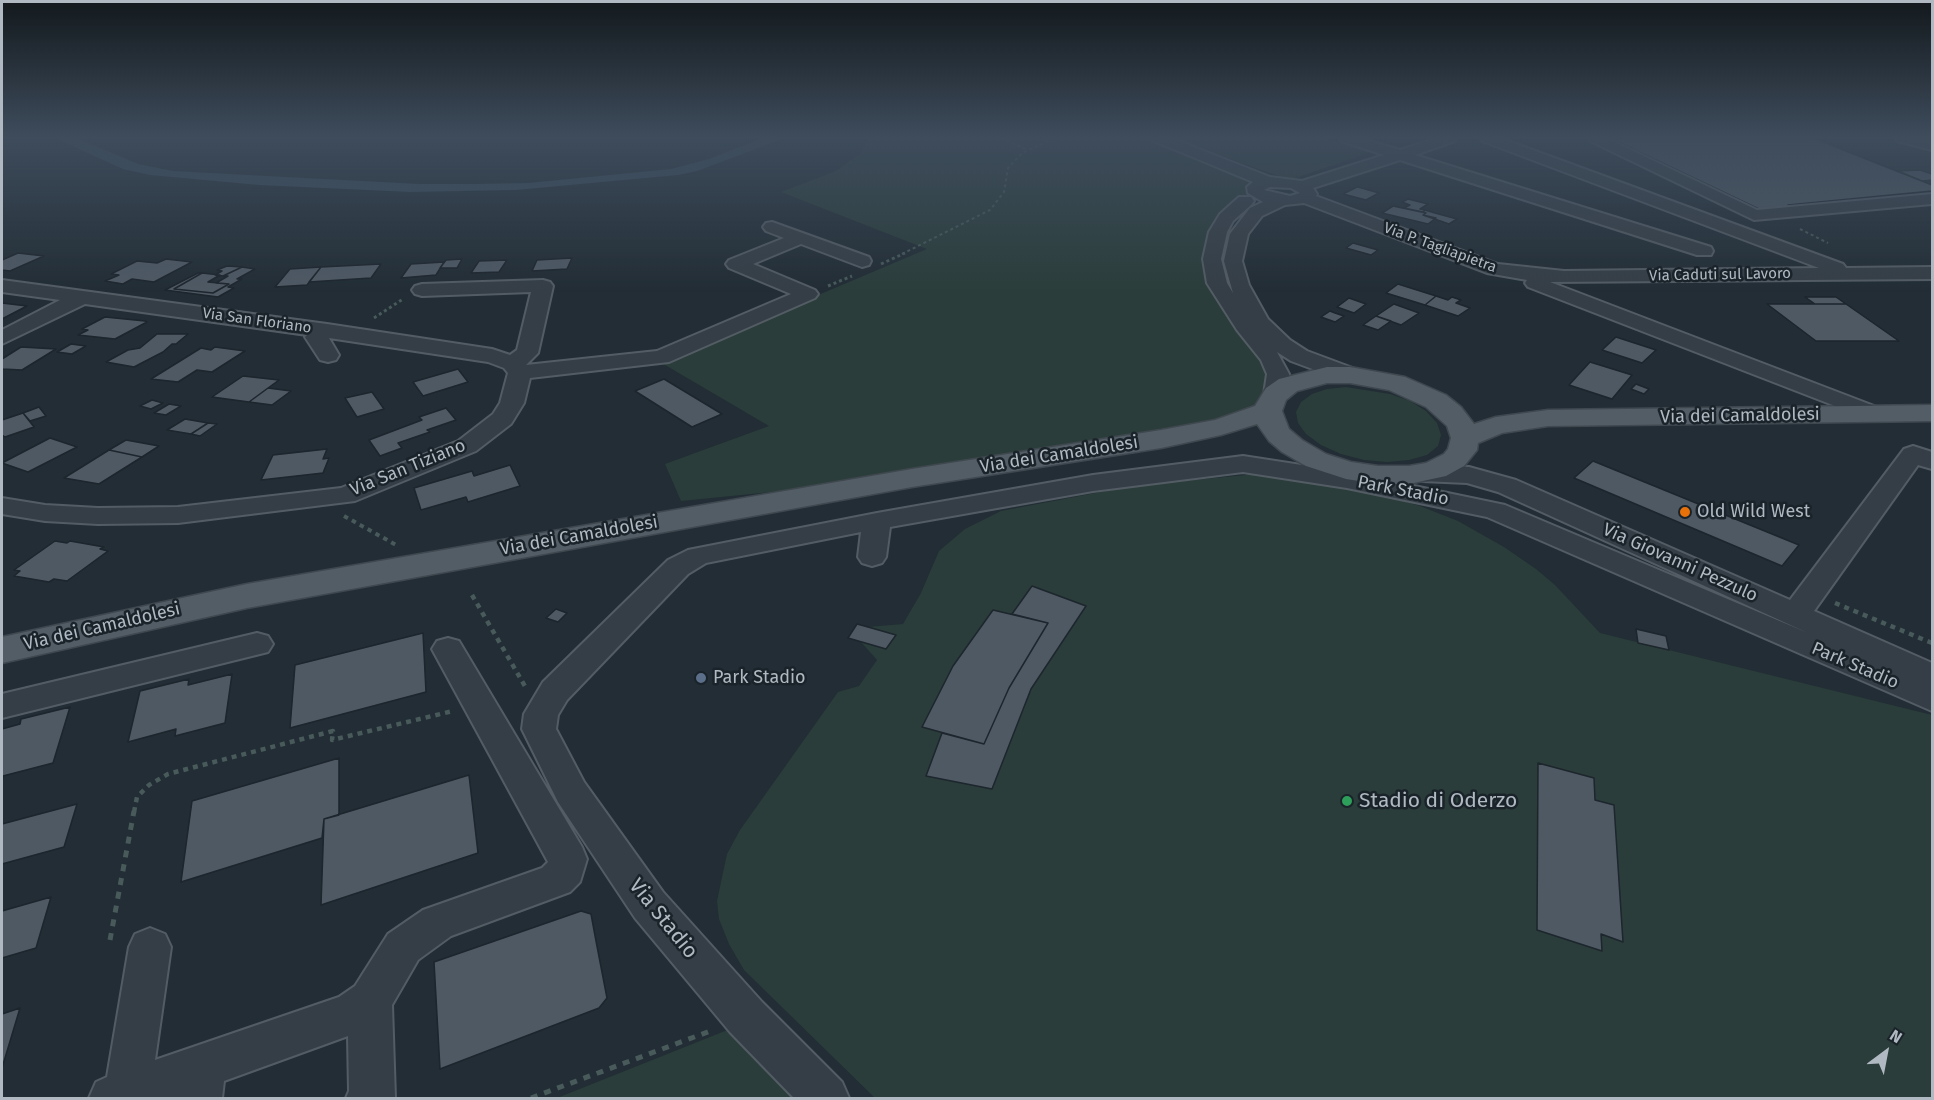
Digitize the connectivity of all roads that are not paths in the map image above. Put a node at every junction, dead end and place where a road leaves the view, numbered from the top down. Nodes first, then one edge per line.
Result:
1 (1259, 189) edge
2 (1265, 189) edge
3 (1298, 189) edge
4 (1310, 189) edge
5 (1509, 189) edge
6 (1624, 189) edge
7 (1701, 189) edge
8 (1303, 192) junction
9 (1932, 199) edge
10 (1281, 201) junction
11 (1932, 216) edge
12 (772, 227) dead end
13 (1741, 233) junction
14 (800, 238) junction
15 (1704, 251) dead end
16 (866, 266) road end
17 (1508, 272) junction
18 (1932, 273) edge
19 (1852, 274) junction
20 (2, 286) edge
21 (422, 290) road end
22 (82, 297) junction
23 (327, 330) junction
24 (2, 338) edge
25 (327, 356) dead end
26 (516, 368) junction
27 (1350, 375) junction
28 (1436, 401) junction
29 (1272, 403) junction
30 (1932, 413) edge
31 (1874, 414) junction
32 (1548, 418) junction
33 (1161, 439) junction
34 (1464, 442) junction
35 (1292, 446) junction
36 (1932, 461) edge
37 (1422, 472) junction
38 (2, 506) edge
39 (877, 521) junction
40 (872, 557) dead end
41 (1810, 607) junction
42 (257, 644) dead end
43 (448, 649) dead end
44 (2, 650) edge
45 (1932, 661) edge
46 (1932, 676) edge
47 (1932, 699) edge
48 (2, 706) edge
49 (541, 714) joint
50 (130, 944) road end
51 (370, 1001) junction
52 (201, 1082) edge
53 (120, 1096) edge
54 (369, 1098) edge
55 (826, 1098) edge

1 - 29 street
2 - 10 street
3 - 8 street
4 - 8 street
5 - 15 street
6 - 13 street
7 - 9 street
8 - 10 street
8 - 17 street, Via P. Tagliapietra
10 - 27 street
11 - 13 street
12 - 14 street
13 - 19 street
14 - 16 street
14 - 26 street
17 - 19 street, Via Caduti sul Lavoro
17 - 31 street
18 - 19 street, Via Caduti sul Lavoro
20 - 22 street, Via San Floriano
21 - 26 street, Via San Tiziano
22 - 23 street, Via San Floriano
22 - 24 street
23 - 25 street
23 - 26 street, Via San Floriano
26 - 38 street, Via San Tiziano
27 - 28 main road, Via dei Camaldolesi
27 - 29 main road, Via dei Camaldolesi
28 - 32 main road, Via dei Camaldolesi
28 - 34 main road
29 - 33 main road, Via dei Camaldolesi
29 - 35 main road
30 - 31 main road, Via dei Camaldolesi
31 - 32 main road, Via dei Camaldolesi
32 - 34 main road, Via dei Camaldolesi
33 - 35 main road, Via dei Camaldolesi
33 - 44 main road, Via dei Camaldolesi
34 - 37 main road
34 - 41 street, Via Giovanni Pezzulo
35 - 37 main road
36 - 41 street
37 - 41 street, Via Giovanni Pezzulo
39 - 40 street
39 - 47 street, Park Stadio
39 - 49 street, Park Stadio
41 - 45 street, Via Giovanni Pezzulo
41 - 46 street, Via Giovanni Pezzulo
42 - 48 street
43 - 51 street
49 - 55 street, Via Stadio
50 - 53 street
51 - 52 street
51 - 54 street
52 - 53 street

